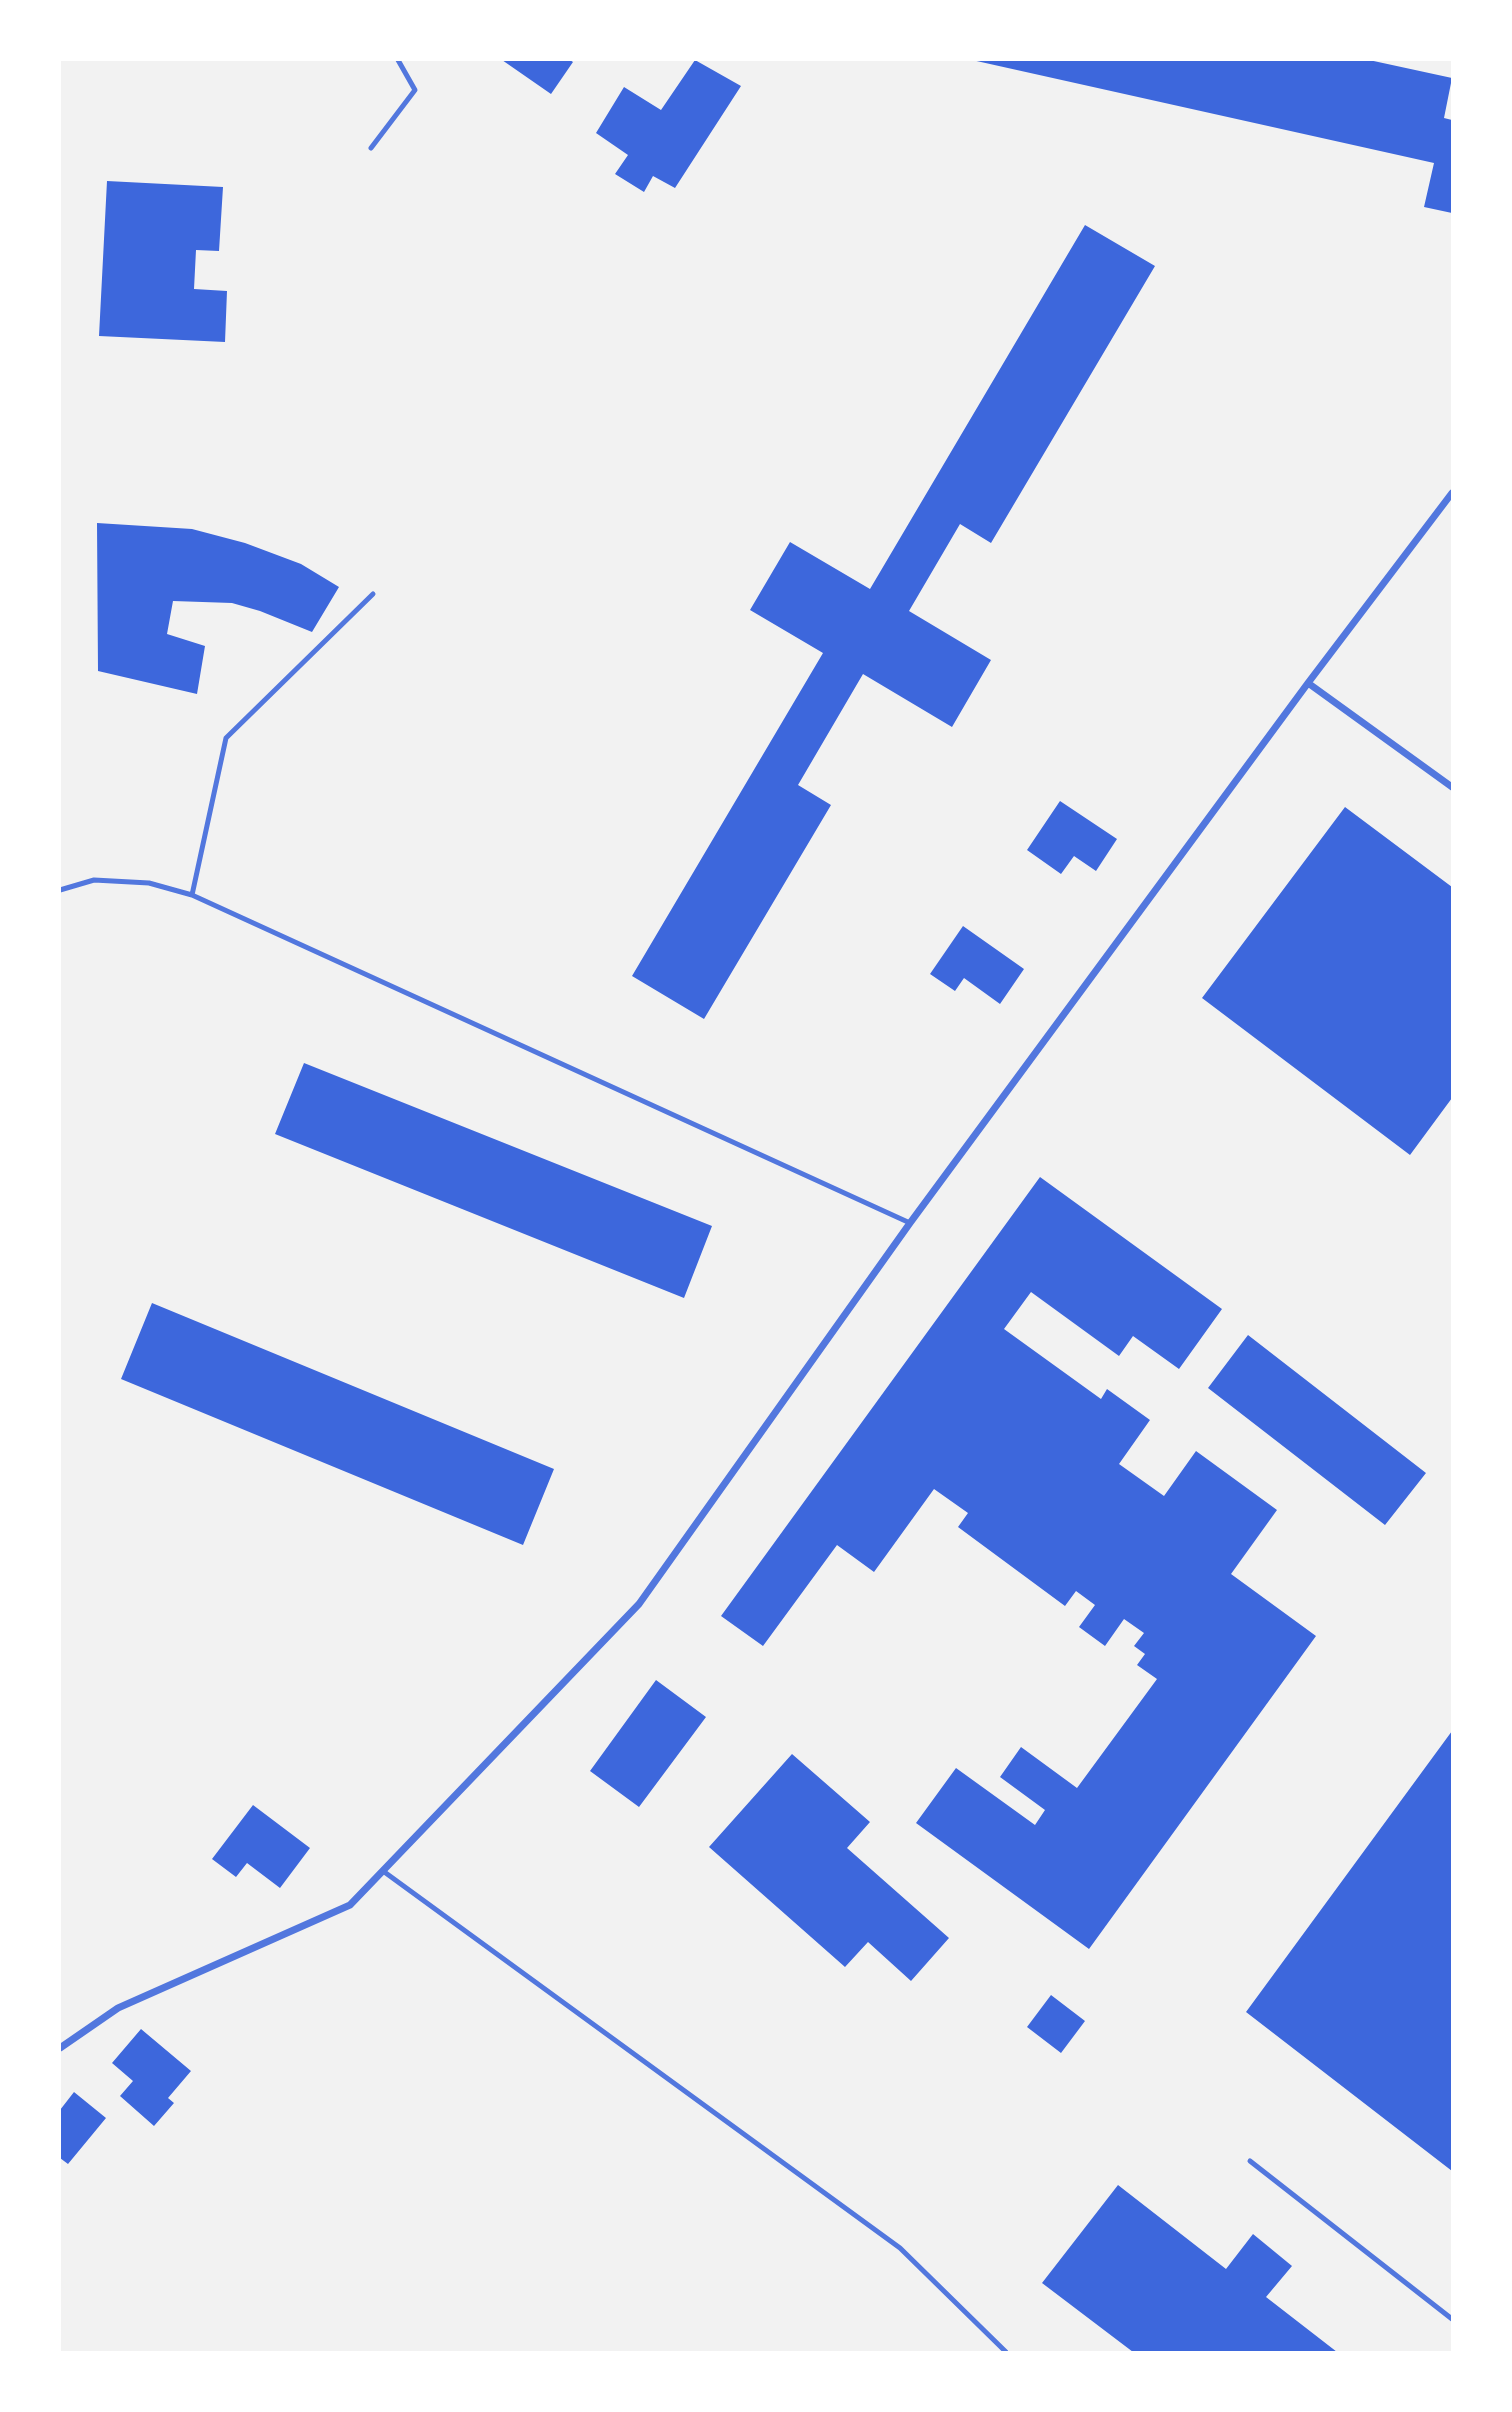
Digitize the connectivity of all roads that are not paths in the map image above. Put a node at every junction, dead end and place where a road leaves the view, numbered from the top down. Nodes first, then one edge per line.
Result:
1 (398, 60) edge
2 (371, 148) dead end
3 (1452, 493) edge
4 (373, 594) dead end
5 (1308, 683) junction
6 (1452, 787) edge
7 (60, 890) edge
8 (192, 895) junction
9 (910, 1223) junction
10 (383, 1871) junction
11 (60, 2048) edge
12 (1250, 2161) dead end
13 (1452, 2319) edge
14 (1006, 2353) edge

1 - 2 lane
3 - 5 street
4 - 8 lane
5 - 6 street
5 - 9 street
7 - 8 lane
8 - 9 lane
9 - 10 street
10 - 11 street
10 - 14 lane
12 - 13 lane

